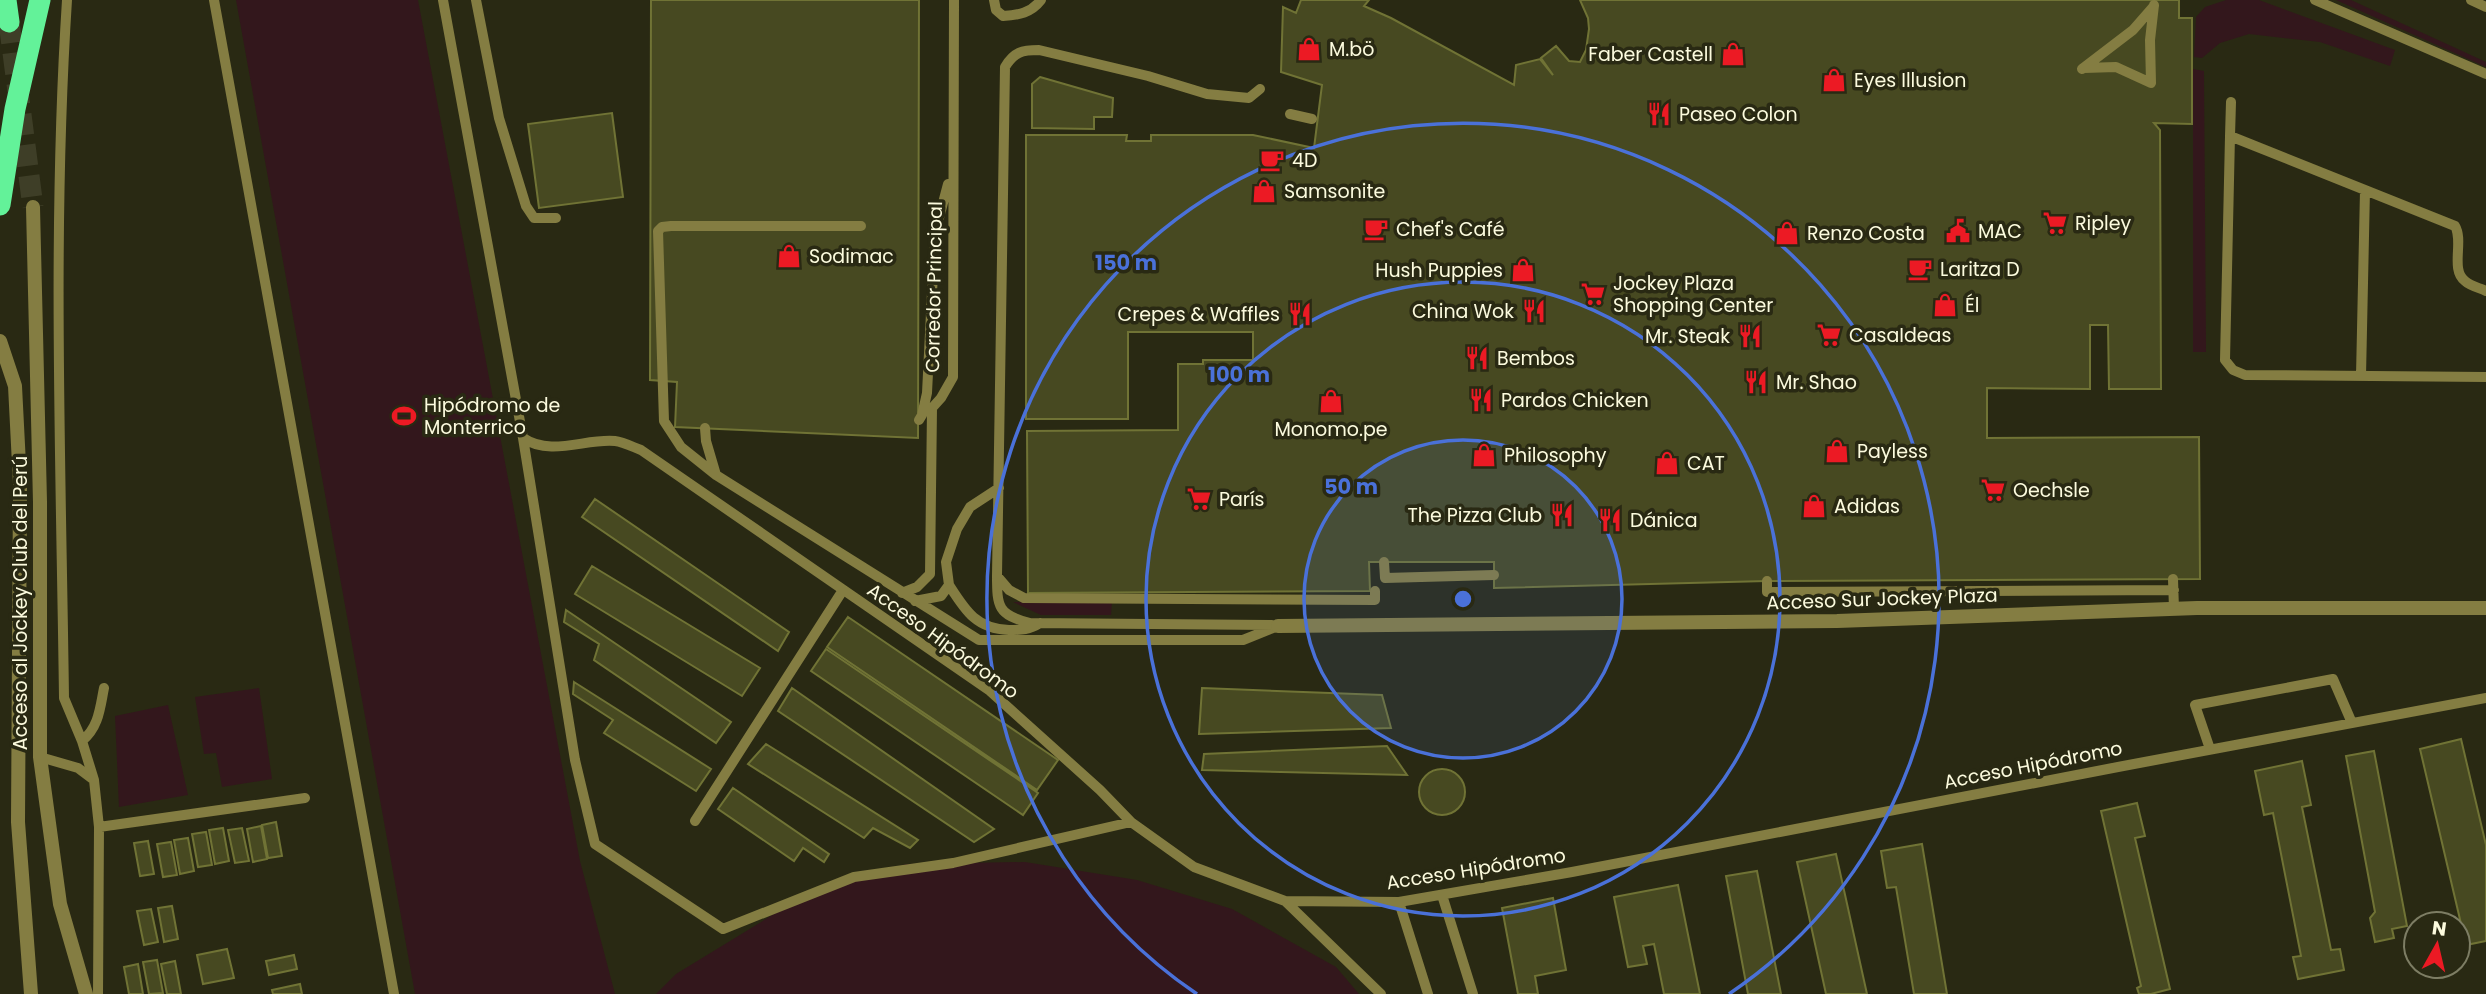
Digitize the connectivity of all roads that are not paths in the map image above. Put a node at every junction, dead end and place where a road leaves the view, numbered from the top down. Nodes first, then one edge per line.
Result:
1 (6, 0) edge
2 (40, 0) edge
3 (68, 0) edge
4 (214, 0) edge
5 (443, 0) edge
6 (476, 0) edge
7 (954, 0) edge
8 (994, 0) edge
9 (1041, 0) edge
10 (2315, 0) edge
11 (2471, 0) edge
12 (2155, 3) edge
13 (2486, 7) edge
14 (9, 22) tunnel mouth
15 (2486, 74) edge
16 (1260, 89) dead end
17 (2231, 102) dead end
18 (1290, 114) dead end
19 (1312, 119) dead end
20 (2230, 136) junction
21 (952, 171) junction
22 (2365, 190) junction
23 (0, 205) edge
24 (33, 207) tunnel mouth
25 (556, 218) dead end
26 (861, 226) dead end
27 (2486, 291) edge
28 (0, 341) edge
29 (2361, 376) junction
30 (2486, 377) edge
31 (919, 420) dead end
32 (705, 428) dead end
33 (523, 438) junction
34 (716, 475) junction
35 (999, 488) junction
36 (1384, 562) dead end
37 (1494, 575) dead end
38 (998, 576) junction
39 (1767, 581) dead end
40 (950, 585) junction
41 (843, 590) junction
42 (1375, 591) dead end
43 (899, 592) junction
44 (915, 601) junction
45 (2486, 608) edge
46 (2174, 609) junction
47 (1041, 623) junction
48 (1278, 626) junction
49 (104, 688) dead end
50 (2486, 698) edge
51 (2352, 723) junction
52 (82, 741) junction
53 (2210, 750) junction
54 (40, 757) junction
55 (94, 780) junction
56 (305, 799) dead end
57 (695, 821) dead end
58 (1131, 822) junction
59 (99, 827) junction
60 (1442, 895) junction
61 (1285, 901) junction
62 (1399, 902) junction
63 (31, 994) edge
64 (86, 994) edge
65 (98, 994) edge
66 (394, 994) edge
67 (1381, 994) edge
68 (1429, 994) edge
69 (1473, 994) edge

1 - 14 highway
2 - 23 highway
3 - 52 lane
4 - 66 lane
5 - 33 lane
6 - 25 lane
7 - 21 lane
8 - 9 lane
10 - 15 lane
11 - 13 lane
12 - 12 lane
16 - 35 lane
17 - 20 lane
18 - 19 lane
20 - 22 lane
20 - 29 lane
21 - 31 lane
21 - 43 lane, Corredor Principal
22 - 27 lane
22 - 29 lane
24 - 54 street, Acceso al Jockey Club del Perú
26 - 34 lane
28 - 63 street
29 - 30 lane
32 - 34 lane
33 - 41 lane, Acceso Hipódromo
33 - 58 lane
34 - 43 lane
35 - 38 lane
35 - 40 lane
36 - 37 lane
38 - 42 lane
38 - 47 lane
39 - 46 lane
40 - 44 lane
40 - 47 lane
41 - 57 lane
41 - 58 lane, Acceso Hipódromo
43 - 44 lane
44 - 48 lane
45 - 46 street, Acceso Sur Jockey Plaza
46 - 48 street, Acceso Sur Jockey Plaza
47 - 48 lane
49 - 52 lane
50 - 51 lane, Acceso Hipódromo
51 - 53 lane, Acceso Hipódromo
51 - 53 lane
52 - 55 lane
53 - 60 lane, Acceso Hipódromo
54 - 55 lane
54 - 64 street, Acceso al Jockey Club del Perú
55 - 59 lane
56 - 59 lane
58 - 61 lane, Acceso Hipódromo
59 - 65 lane
60 - 62 lane, Acceso Hipódromo
60 - 69 lane
61 - 62 lane, Acceso Hipódromo
61 - 67 lane
62 - 68 lane

